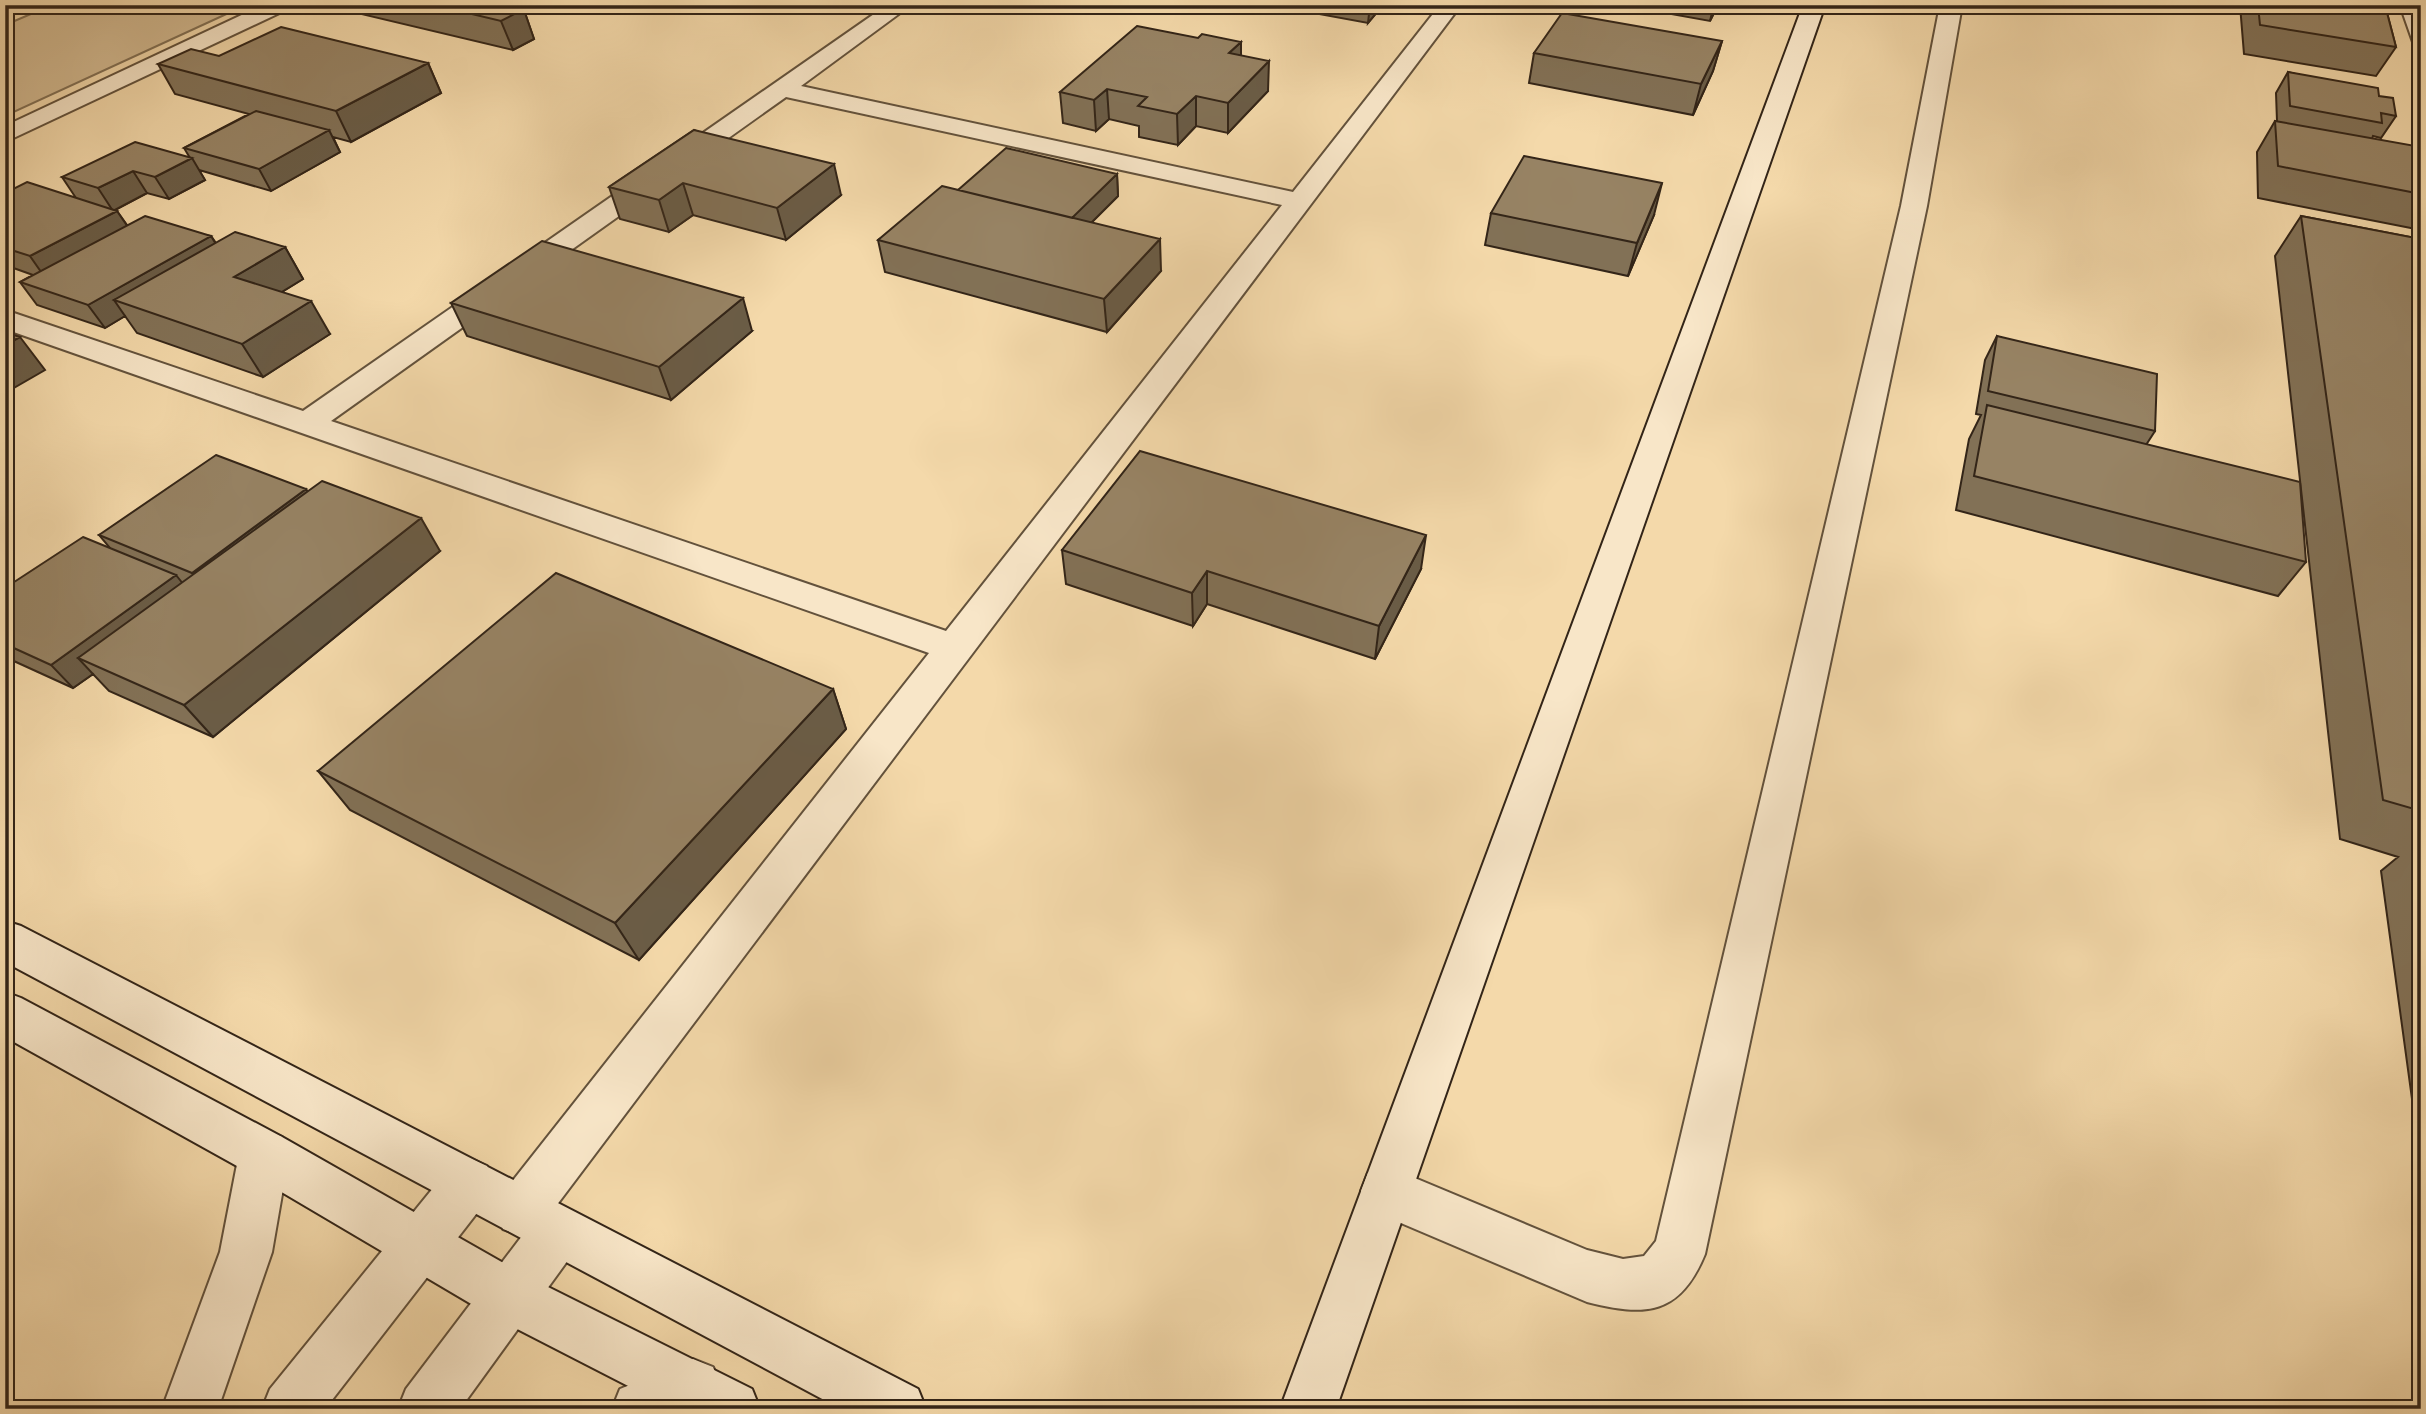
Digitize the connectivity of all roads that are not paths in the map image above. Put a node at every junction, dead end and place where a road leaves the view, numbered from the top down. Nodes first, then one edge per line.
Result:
1 (281, 5) edge
2 (901, 5) edge
3 (1451, 5) edge
4 (1814, 5) edge
5 (1951, 5) edge
6 (2415, 8) edge
7 (2421, 37) edge
8 (782, 89) junction
9 (5, 135) edge
10 (1300, 201) junction
11 (5, 319) edge
12 (307, 423) junction
13 (955, 648) junction
14 (5, 940) edge
15 (5, 1013) edge
16 (264, 1154) junction
17 (469, 1183) junction
18 (1386, 1191) junction
19 (539, 1221) junction
20 (419, 1245) junction
21 (509, 1296) junction
22 (712, 1398) edge
23 (190, 1409) edge
24 (290, 1409) edge
25 (426, 1409) edge
26 (640, 1409) edge
27 (898, 1409) edge
28 (1308, 1409) edge

1 - 9 street
2 - 8 street
3 - 10 street
4 - 18 street
5 - 18 street
6 - 7 street
8 - 10 street
8 - 12 street
10 - 13 street
11 - 12 street
12 - 13 street
13 - 19 street
14 - 17 street
15 - 16 street
16 - 20 street
16 - 23 street
17 - 19 street
17 - 20 street
18 - 28 street
19 - 21 street
19 - 27 street
20 - 21 street
20 - 24 street
21 - 22 street
21 - 25 street
22 - 26 street

